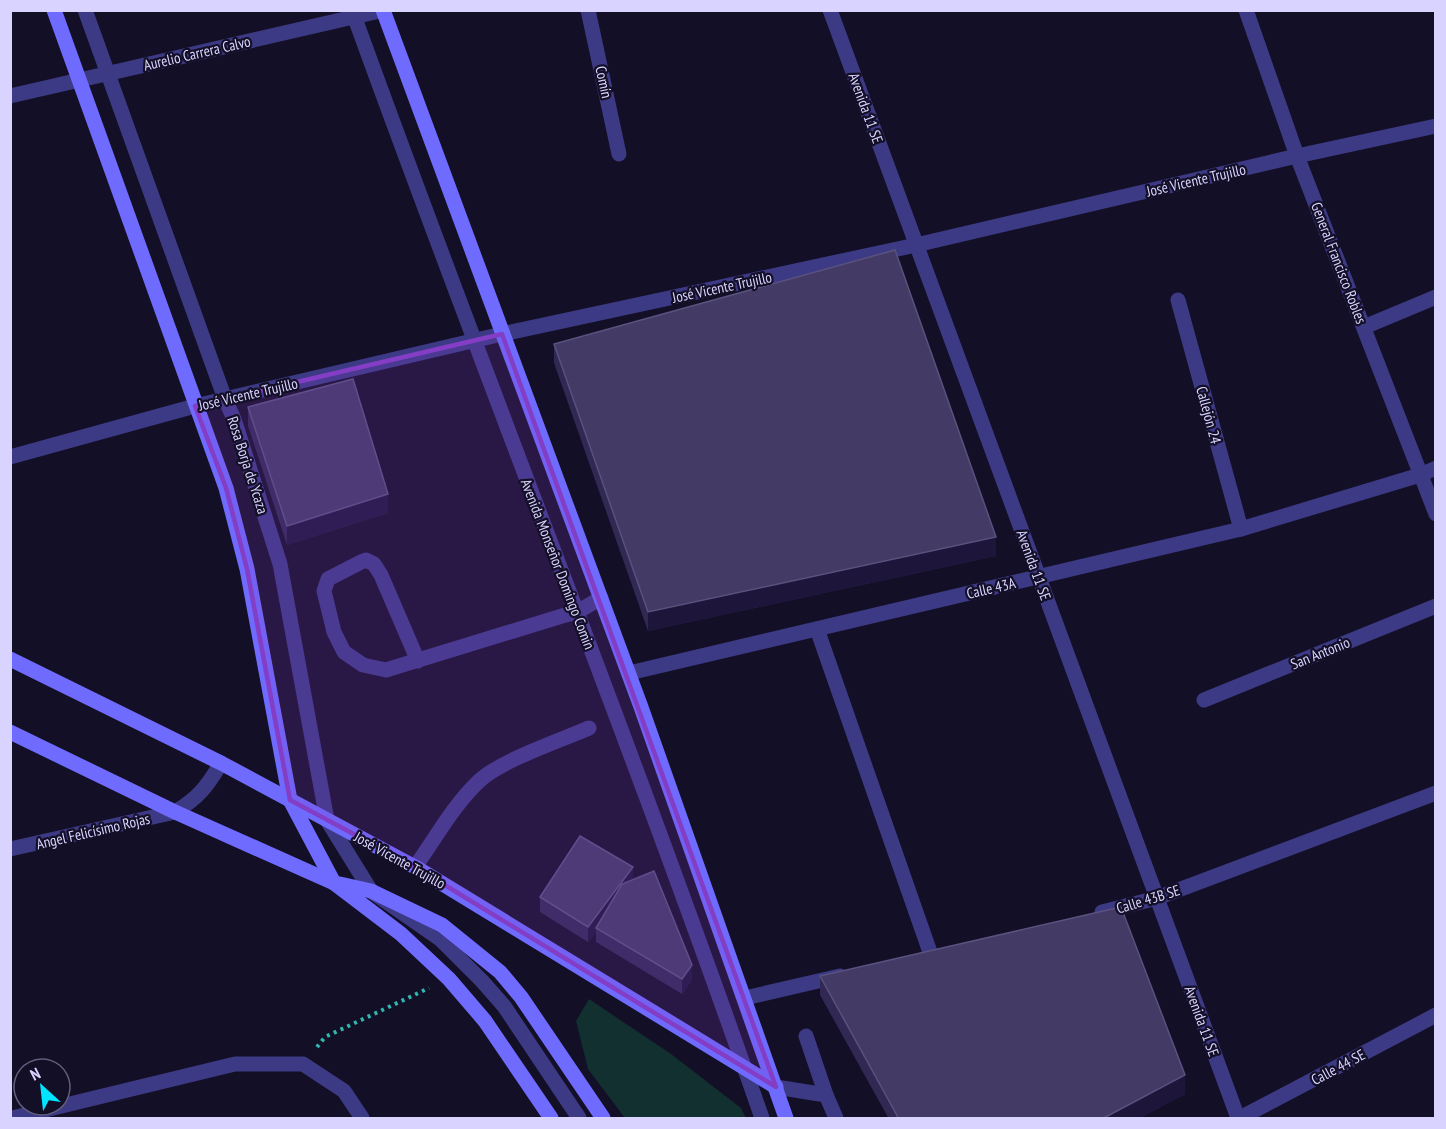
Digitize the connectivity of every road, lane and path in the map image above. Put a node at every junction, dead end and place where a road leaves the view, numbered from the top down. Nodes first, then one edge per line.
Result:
1 (54, 10) edge
2 (85, 10) edge
3 (588, 10) edge
4 (830, 10) edge
5 (1246, 10) edge
6 (383, 11) edge
7 (354, 14) edge
8 (108, 74) junction
9 (79, 80) junction
10 (10, 96) edge
11 (1436, 126) edge
12 (619, 154) dead end
13 (1297, 156) junction
14 (916, 245) junction
15 (1436, 297) edge
16 (1178, 300) dead end
17 (1364, 327) junction
18 (502, 334) junction
19 (473, 341) junction
20 (225, 399) junction
21 (195, 406) junction
22 (10, 457) edge
23 (1436, 468) edge
24 (1420, 475) junction
25 (1436, 514) edge
26 (1241, 530) junction
27 (1038, 577) junction
28 (601, 598) junction
29 (1436, 606) edge
30 (577, 612) junction
31 (817, 629) junction
32 (10, 658) edge
33 (418, 661) junction
34 (629, 674) junction
35 (1204, 700) dead end
36 (589, 728) dead end
37 (10, 732) edge
38 (221, 763) junction
39 (1436, 793) edge
40 (290, 800) junction
41 (175, 812) junction
42 (327, 820) junction
43 (10, 849) edge
44 (415, 867) junction
45 (334, 882) junction
46 (371, 891) junction
47 (1157, 898) junction
48 (1089, 915) edge
49 (931, 955) edge
50 (850, 974) edge
51 (449, 979) junction
52 (745, 998) junction
53 (1436, 1015) edge
54 (806, 1036) dead end
55 (303, 1064) junction
56 (745, 1068) junction
57 (776, 1087) junction
58 (826, 1095) junction
59 (12, 1119) edge
60 (362, 1119) edge
61 (551, 1119) edge
62 (579, 1119) edge
63 (603, 1119) edge
64 (762, 1119) edge
65 (786, 1119) edge
66 (836, 1119) edge
67 (1239, 1119) edge

1 - 9 main road, Rosa Borja de Ycaza
2 - 8 street, Rosa Borja de Ycaza
3 - 12 street, Comín
4 - 14 street, Avenida 11 SE
5 - 13 street, General Francisco Robles
6 - 7 street, Aurelio Carrera Calvo
6 - 18 main road, Avenida Monseñor Domingo Comin
7 - 8 street, Aurelio Carrera Calvo
7 - 19 street, Avenida Monseñor Domingo Comin
8 - 9 street, Aurelio Carrera Calvo
8 - 20 street, Rosa Borja de Ycaza
9 - 10 street, Aurelio Carrera Calvo
9 - 21 main road, Rosa Borja de Ycaza
11 - 13 street, José Vicente Trujillo
13 - 14 street, José Vicente Trujillo
13 - 17 street, General Francisco Robles
14 - 18 street, José Vicente Trujillo
14 - 27 street, Avenida 11 SE
15 - 17 street
16 - 26 street, Callejón 24
17 - 24 street, General Francisco Robles
18 - 19 street, José Vicente Trujillo
18 - 28 main road, Avenida Monseñor Domingo Comin
19 - 20 street, José Vicente Trujillo
19 - 30 street, Avenida Monseñor Domingo Comin
20 - 21 street, José Vicente Trujillo
20 - 42 street, Rosa Borja de Ycaza
21 - 22 street, José Vicente Trujillo
21 - 40 main road, Rosa Borja de Ycaza
23 - 24 street, Calle 43A
24 - 25 street, General Francisco Robles
24 - 26 street, Calle 43A
26 - 27 street, Calle 43A
27 - 31 street, Calle 43A
27 - 47 street, Avenida 11 SE
28 - 30 street
28 - 34 main road, Avenida Monseñor Domingo Comin
29 - 35 street, San Antonio
30 - 33 street
30 - 56 street, Avenida Monseñor Domingo Comin
31 - 34 street, Calle 43A
31 - 49 street
32 - 38 main road, José Vicente Trujillo
33 - 33 street
34 - 52 main road, Avenida Monseñor Domingo Comin
36 - 44 street
37 - 41 main road
38 - 40 main road, José Vicente Trujillo
38 - 41 street
39 - 47 street, Calle 43B SE
40 - 42 main road, José Vicente Trujillo
40 - 45 main road, Rosa Borja de Ycaza
41 - 43 street, Angel Felicísimo Rojas
41 - 45 main road
42 - 44 main road, José Vicente Trujillo
42 - 46 street, Rosa Borja de Ycaza
44 - 56 main road, José Vicente Trujillo
45 - 46 main road
45 - 51 main road
46 - 62 street
46 - 63 main road
47 - 48 street, Calle 43B SE
47 - 67 street, Avenida 11 SE
50 - 52 street
51 - 55 path
51 - 61 main road
52 - 57 main road, Avenida Monseñor Domingo Comin
53 - 67 street, Calle 44 SE
54 - 58 street
55 - 59 street
55 - 60 street
56 - 57 main road, José Vicente Trujillo
56 - 64 street, Avenida Monseñor Domingo Comin
57 - 58 street
57 - 65 main road, Avenida Monseñor Domingo Comin
58 - 66 street

